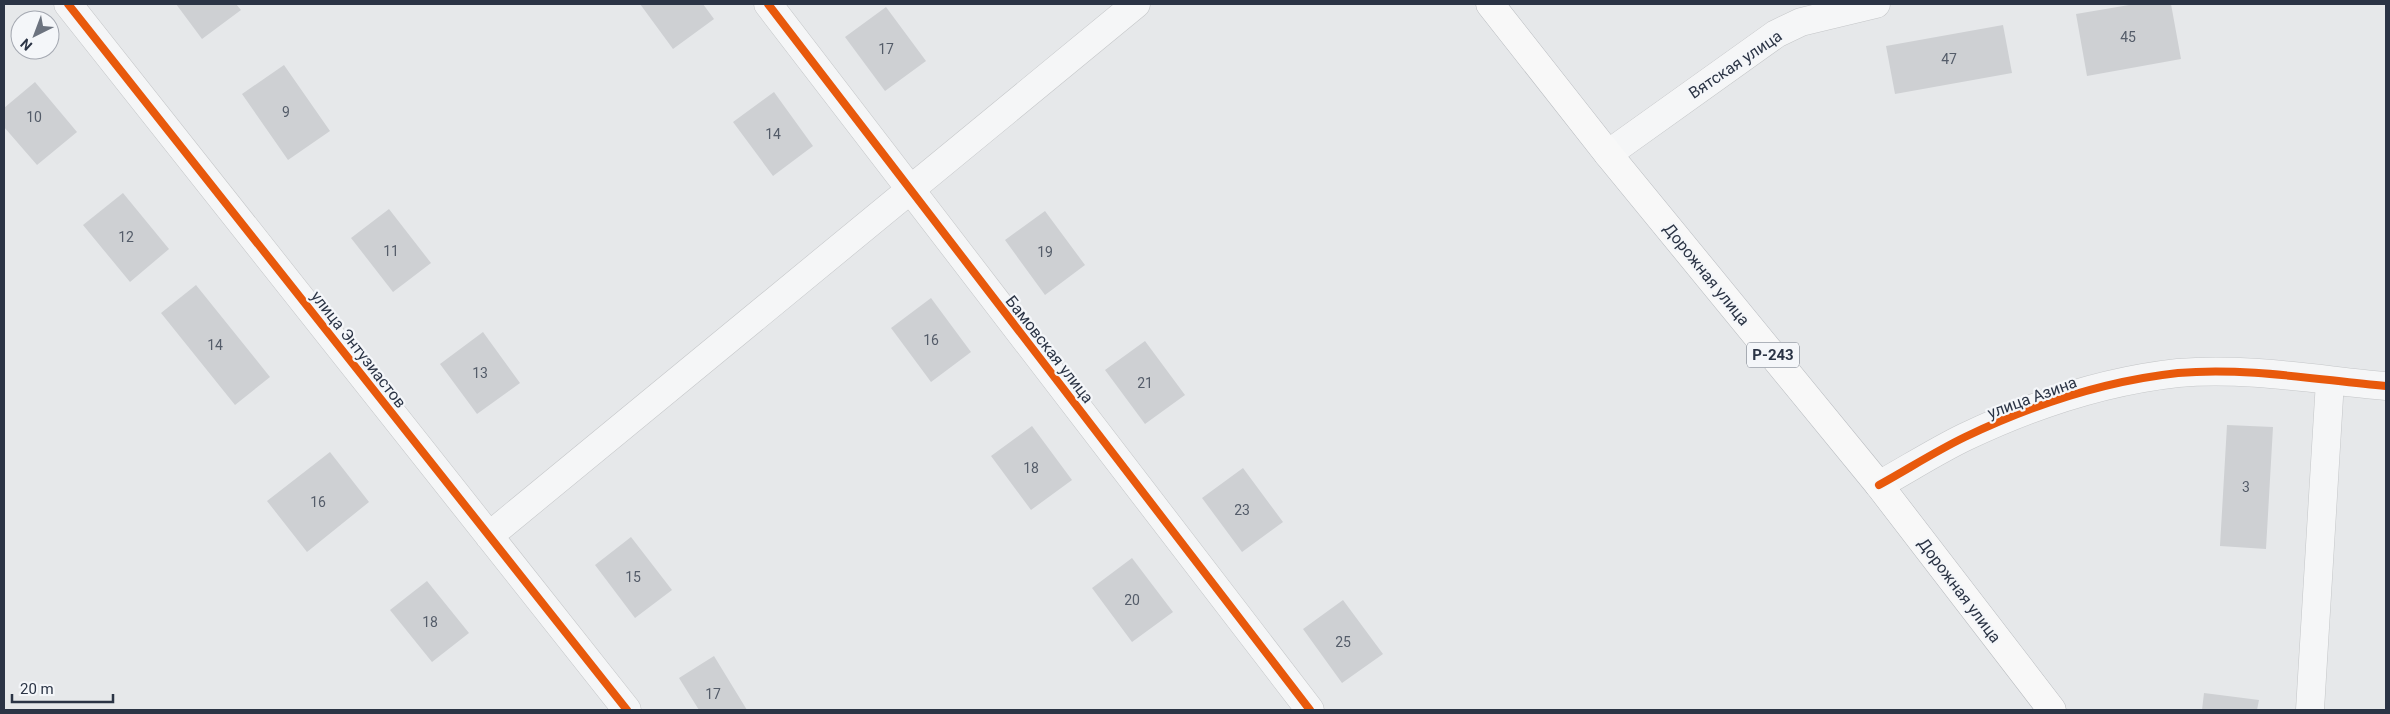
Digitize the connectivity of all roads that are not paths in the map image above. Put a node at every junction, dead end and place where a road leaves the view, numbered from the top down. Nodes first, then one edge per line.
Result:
1 (68, 4) edge
2 (768, 4) edge
3 (1136, 4) edge
4 (1490, 4) edge
5 (1876, 4) edge
6 (1608, 154) junction
7 (910, 190) junction
8 (2330, 381) junction
9 (2386, 386) edge
10 (1879, 485) junction
11 (489, 536) junction
12 (627, 710) edge
13 (1310, 710) edge
14 (2052, 710) edge
15 (2310, 710) edge

1 - 11 street, улица Энтузиастов
2 - 7 street, Бамовская улица
3 - 7 street
4 - 6 highway, Дорожная улица / Р-243
5 - 6 street, Вятская улица
6 - 10 highway, Дорожная улица / Р-243
7 - 11 street
7 - 13 street, Бамовская улица
8 - 9 street, улица Азина
8 - 10 street, улица Азина
8 - 15 street
10 - 14 highway, Дорожная улица / Р-243
11 - 12 street, улица Энтузиастов

